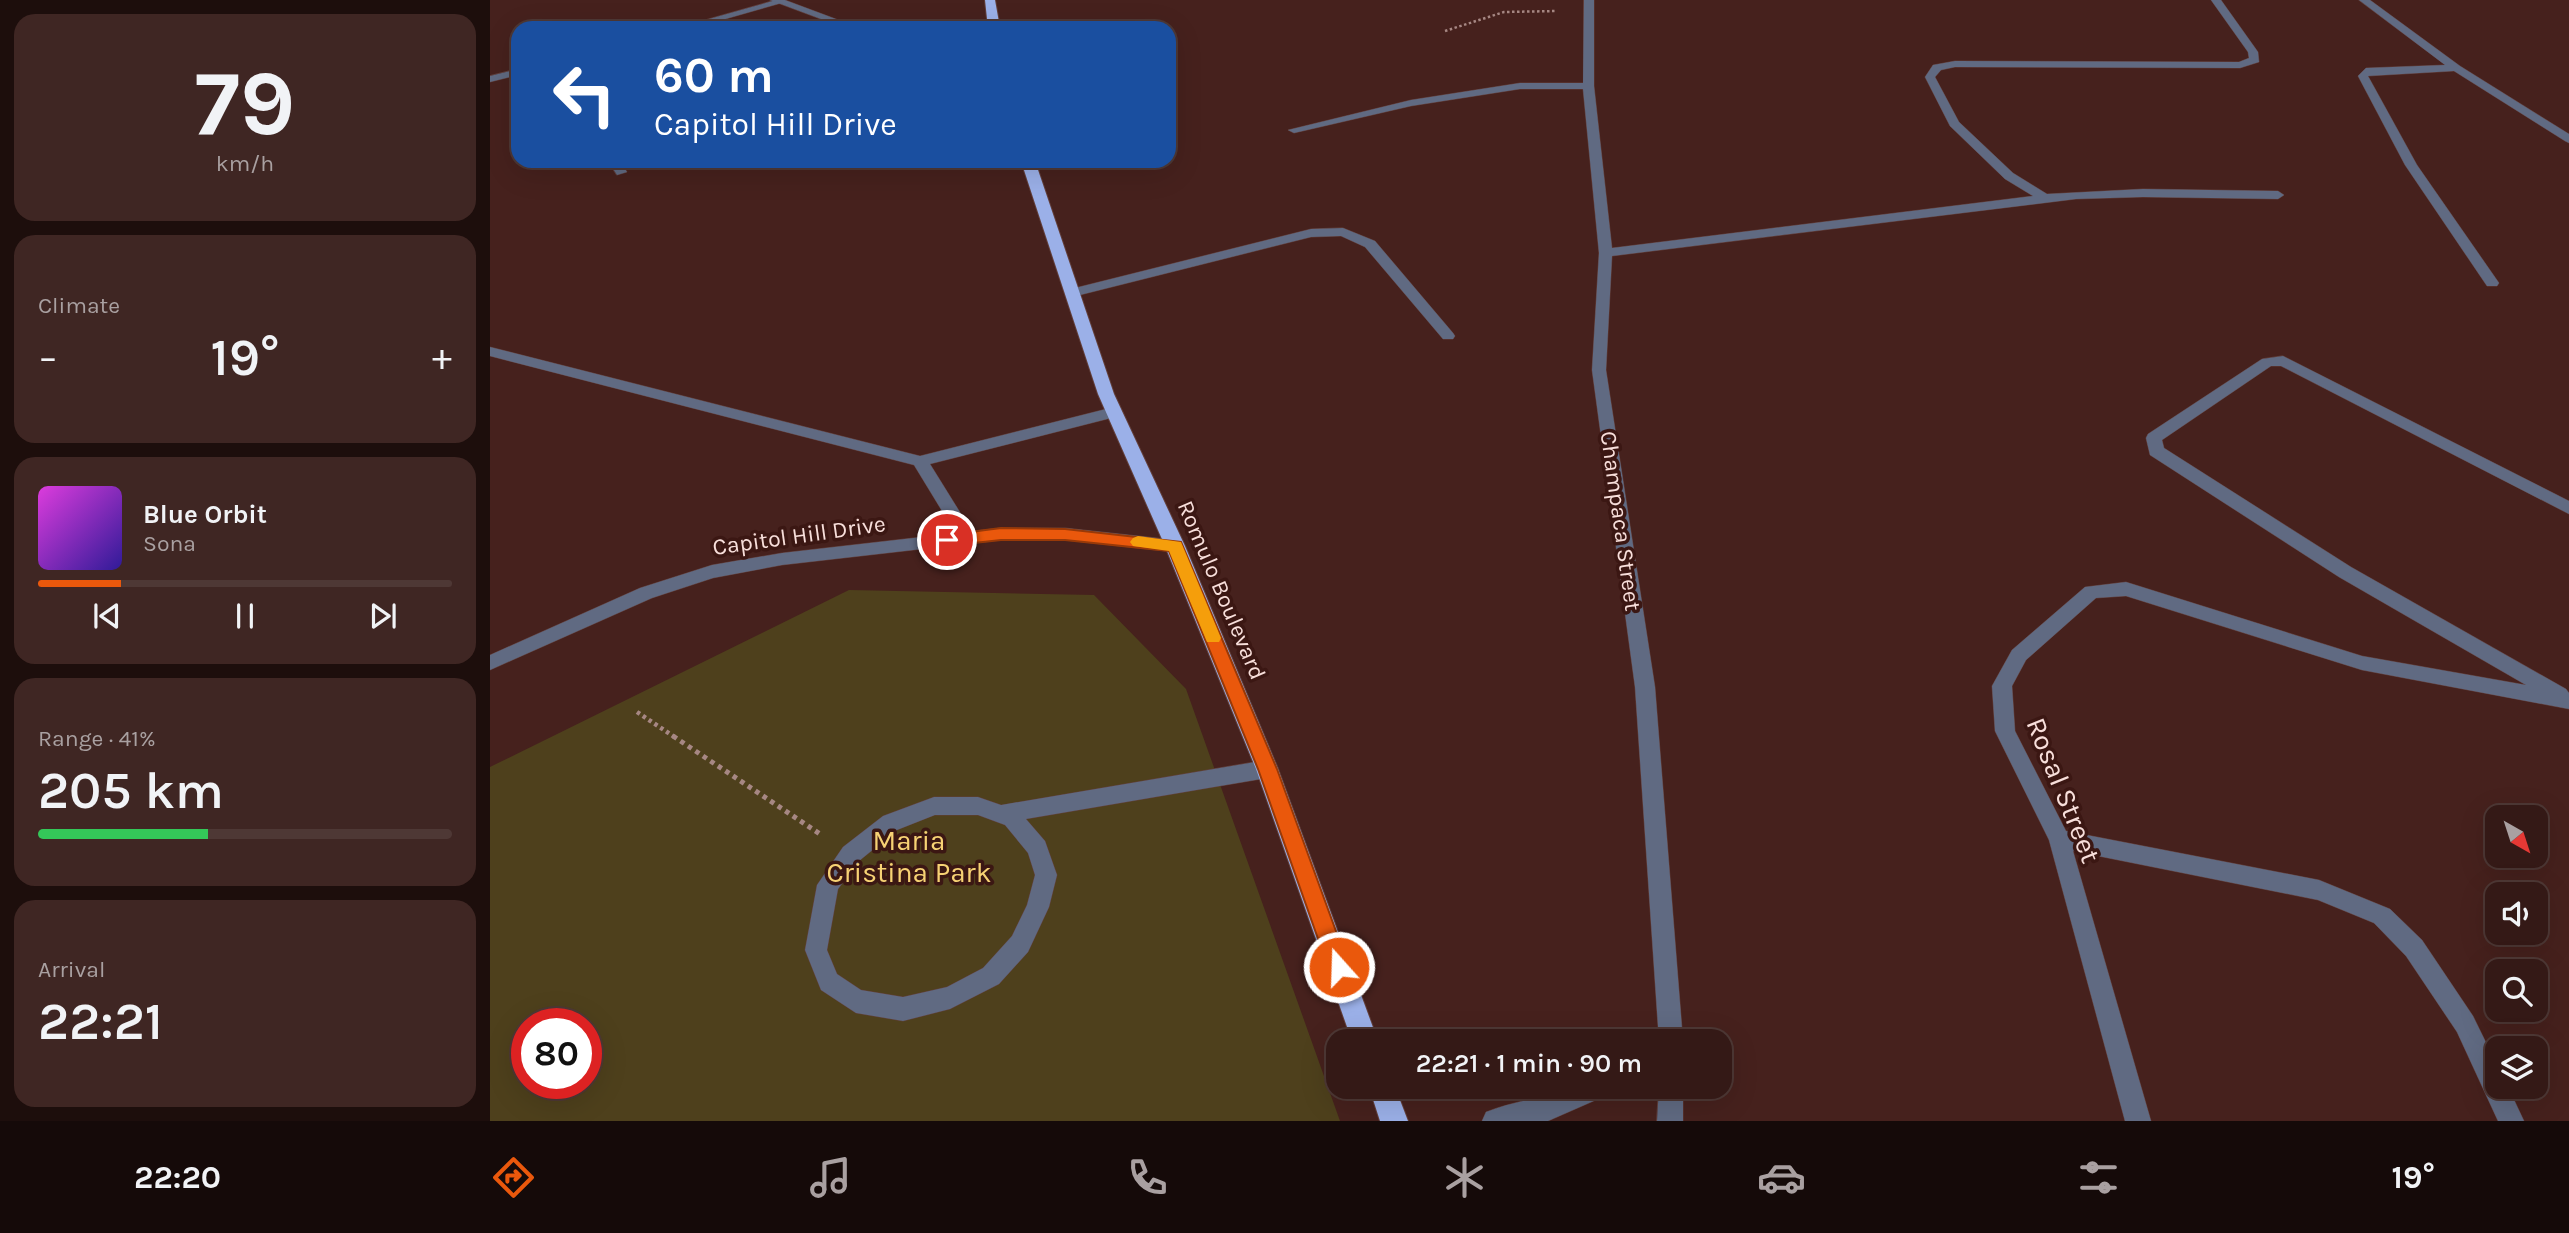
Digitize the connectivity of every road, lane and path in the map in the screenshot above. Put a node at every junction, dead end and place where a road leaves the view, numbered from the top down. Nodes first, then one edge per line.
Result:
1 (990, 0) edge
2 (2216, 0) edge
3 (2364, 0) edge
4 (778, 1) edge
5 (1589, 6) edge
6 (707, 21) edge
7 (835, 21) edge
8 (993, 21) edge
9 (1445, 31) dead end
10 (2456, 68) junction
11 (511, 74) edge
12 (490, 79) edge
13 (1588, 86) junction
14 (1294, 130) dead end
15 (2569, 139) edge
16 (1030, 168) edge
17 (2278, 195) dead end
18 (2043, 197) junction
19 (1606, 253) junction
20 (2492, 283) dead end
21 (1072, 293) junction
22 (1448, 336) dead end
23 (490, 351) edge
24 (1114, 412) junction
25 (920, 461) junction
26 (2569, 508) edge
27 (967, 538) junction
28 (1175, 546) junction
29 (490, 663) edge
30 (2569, 701) edge
31 (637, 712) dead end
32 (1267, 769) junction
33 (1002, 814) junction
34 (2059, 839) junction
35 (851, 854) junction
36 (1362, 1029) edge
37 (1670, 1029) edge
38 (1386, 1099) edge
39 (1570, 1099) edge
40 (1671, 1099) edge
41 (1394, 1121) edge
42 (1495, 1121) edge
43 (1670, 1121) edge
44 (2138, 1121) edge
45 (2511, 1121) edge

1 - 8 highway
2 - 18 street
3 - 10 street
4 - 6 street
4 - 7 street
5 - 9 path
5 - 13 street, Champaca Street
10 - 15 street
10 - 20 street
11 - 12 street
13 - 14 street
13 - 19 street, Champaca Street
16 - 21 highway, Romulo Boulevard
17 - 18 street
18 - 19 street
19 - 37 street, Champaca Street
21 - 22 street
21 - 24 highway, Romulo Boulevard
23 - 25 street
24 - 25 street
24 - 28 highway, Romulo Boulevard
25 - 27 street
26 - 30 street
27 - 28 street, Capitol Hill Drive
27 - 29 street, Capitol Hill Drive
28 - 32 highway, Romulo Boulevard
30 - 34 street, Rosal Street
31 - 35 path
32 - 33 street
32 - 36 highway, Romulo Boulevard
33 - 35 street
33 - 35 street
34 - 44 street, Rosal Street
34 - 45 street
38 - 41 highway
39 - 42 street
40 - 43 street

